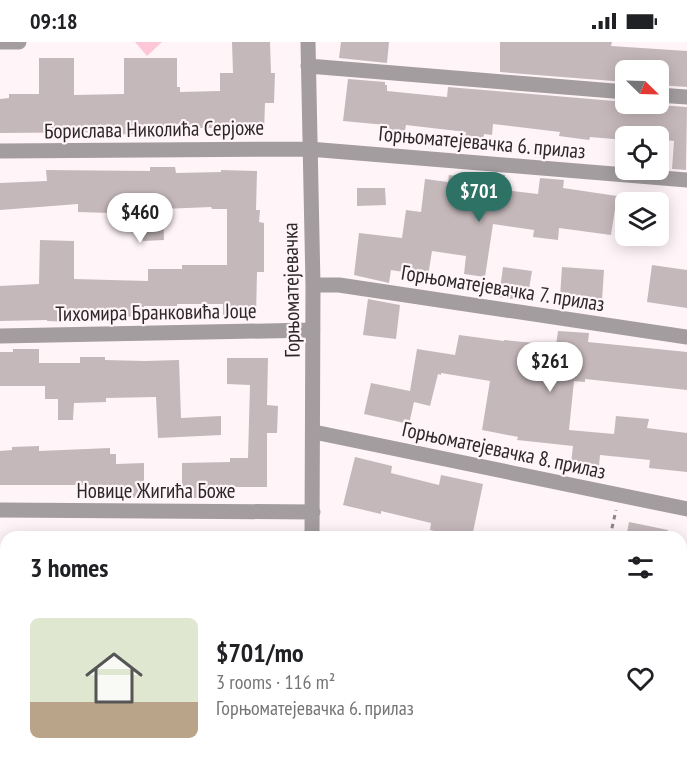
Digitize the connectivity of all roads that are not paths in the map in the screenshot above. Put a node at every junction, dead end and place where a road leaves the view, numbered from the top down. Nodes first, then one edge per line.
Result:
1 (0, 42) edge
2 (19, 42) edge
3 (308, 42) edge
4 (309, 66) junction
5 (615, 91) edge
6 (669, 96) edge
7 (687, 97) edge
8 (309, 149) junction
9 (0, 152) edge
10 (687, 180) edge
11 (313, 285) junction
12 (313, 330) junction
13 (0, 336) edge
14 (687, 337) edge
15 (314, 432) junction
16 (687, 509) edge
17 (0, 510) edge
18 (313, 512) junction
19 (312, 531) edge

1 - 2 street
3 - 4 street, Горњоматејевачка
4 - 5 street
4 - 8 street, Горњоматејевачка
6 - 7 street
8 - 9 street, Борислава Николића Серјоже
8 - 10 street, Горњоматејевачка 6. прилаз
8 - 11 street, Горњоматејевачка
11 - 12 street, Горњоматејевачка
11 - 14 street, Горњоматејевачка 7. прилаз
12 - 13 street, Тихомира Бранковића Јоце
12 - 15 street, Горњоматејевачка
15 - 16 street, Горњоматејевачка 8. прилаз
15 - 18 street, Горњоматејевачка
17 - 18 street, Новице Жигића Боже
18 - 19 street, Горњоматејевачка

